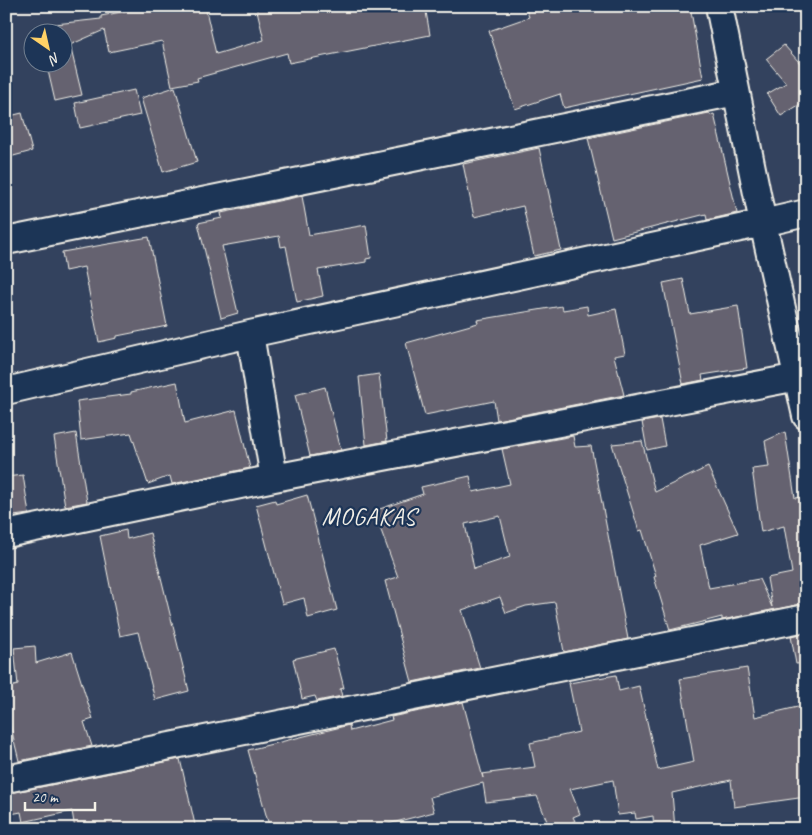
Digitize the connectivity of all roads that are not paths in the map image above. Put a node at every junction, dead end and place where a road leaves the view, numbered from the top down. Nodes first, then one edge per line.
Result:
1 (719, 6) edge
2 (736, 92) junction
3 (806, 213) edge
4 (763, 223) junction
5 (6, 241) edge
6 (250, 334) junction
7 (798, 377) junction
8 (6, 391) edge
9 (806, 416) edge
10 (274, 478) junction
11 (6, 534) edge
12 (806, 618) edge
13 (6, 779) edge

1 - 2 street
2 - 4 street
2 - 5 street
3 - 4 street
4 - 6 street
4 - 7 street
6 - 8 street
6 - 10 street
7 - 9 street
7 - 10 street
10 - 11 street
12 - 13 street

